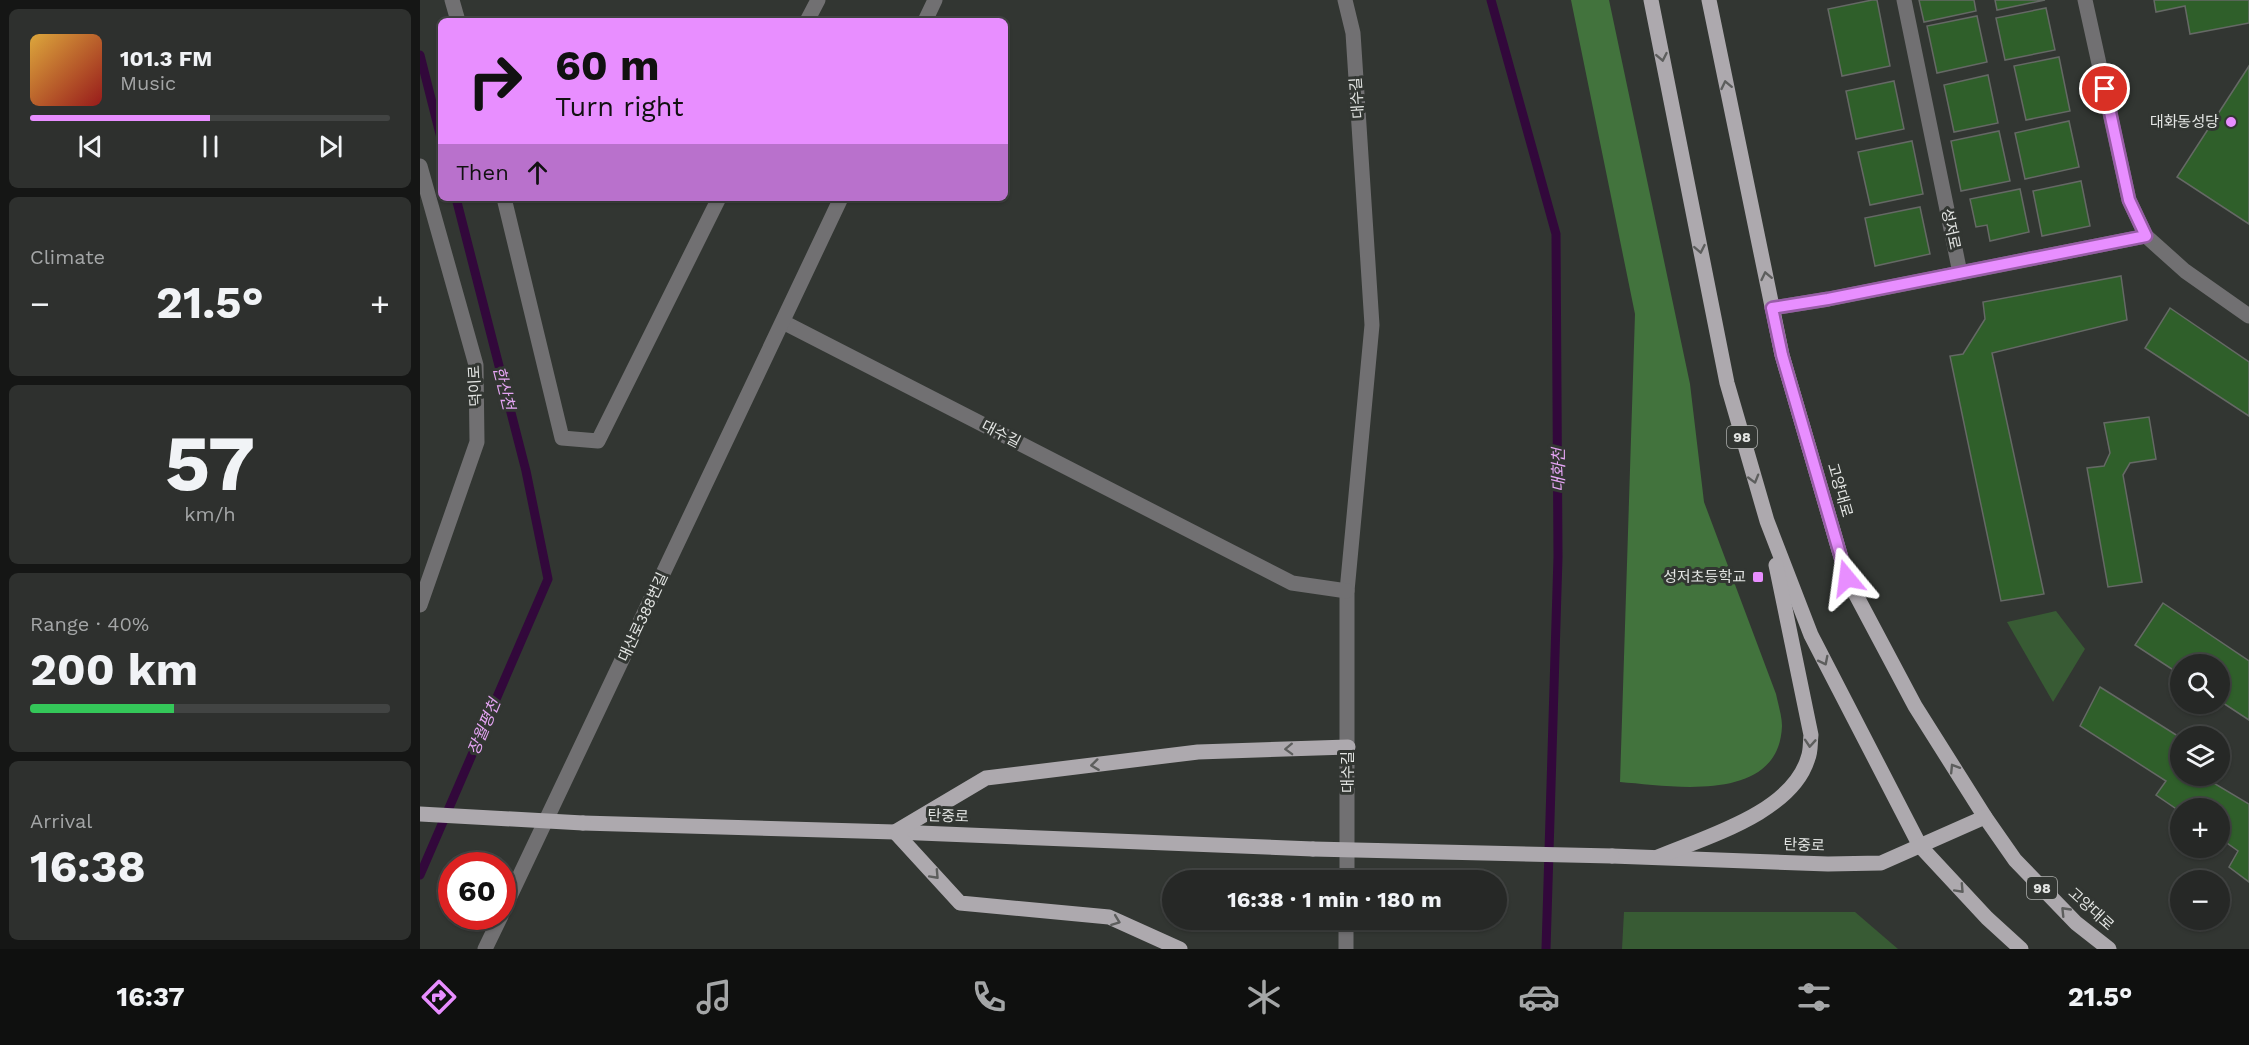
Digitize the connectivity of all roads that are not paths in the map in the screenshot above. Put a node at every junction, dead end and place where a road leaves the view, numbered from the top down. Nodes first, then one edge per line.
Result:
1 (452, 0) edge
2 (818, 0) edge
3 (935, 0) edge
4 (1345, 0) edge
5 (1651, 0) edge
6 (1709, 0) edge
7 (1904, 0) edge
8 (2085, 0) edge
9 (457, 18) edge
10 (809, 18) edge
11 (926, 18) edge
12 (420, 166) edge
13 (505, 201) edge
14 (718, 201) edge
15 (840, 201) edge
16 (2146, 236) junction
17 (1960, 273) junction
18 (1772, 308) junction
19 (2249, 316) edge
20 (783, 322) junction
21 (1767, 521) junction
22 (1347, 591) junction
23 (420, 604) edge
24 (1348, 747) junction
25 (420, 814) edge
26 (1985, 817) junction
27 (895, 832) junction
28 (1920, 846) junction
29 (1658, 857) junction
30 (1347, 870) edge
31 (516, 885) edge
32 (495, 930) edge
33 (1347, 930) edge
34 (486, 949) edge
35 (1180, 949) edge
36 (1346, 949) edge
37 (2022, 949) edge
38 (2109, 949) edge

1 - 9 street
2 - 10 street
3 - 11 street
4 - 22 street, 대수길
5 -> 21 main road, 98
18 -> 6 main road, 고양대로 / 98
7 - 17 street, 성저로
8 - 16 street
12 - 23 street, 덕이로
13 - 14 street
15 - 20 street
16 - 17 street
16 - 19 street
17 - 18 street
26 -> 18 main road, 고양대로 / 98
20 - 22 street, 대수길
20 - 31 street, 대산로388번길
21 -> 28 main road, 98
21 -> 29 main road
22 - 24 street, 대수길
24 -> 27 main road
24 - 30 street, 대수길
25 - 27 main road, 탄중로, bridge
26 - 28 main road, 탄중로
38 -> 26 main road, 고양대로 / 98
27 - 29 main road, 탄중로, bridge
27 -> 35 main road
28 - 29 main road, 탄중로
28 -> 37 main road, 98
32 - 34 street, 대산로388번길
33 - 36 street

